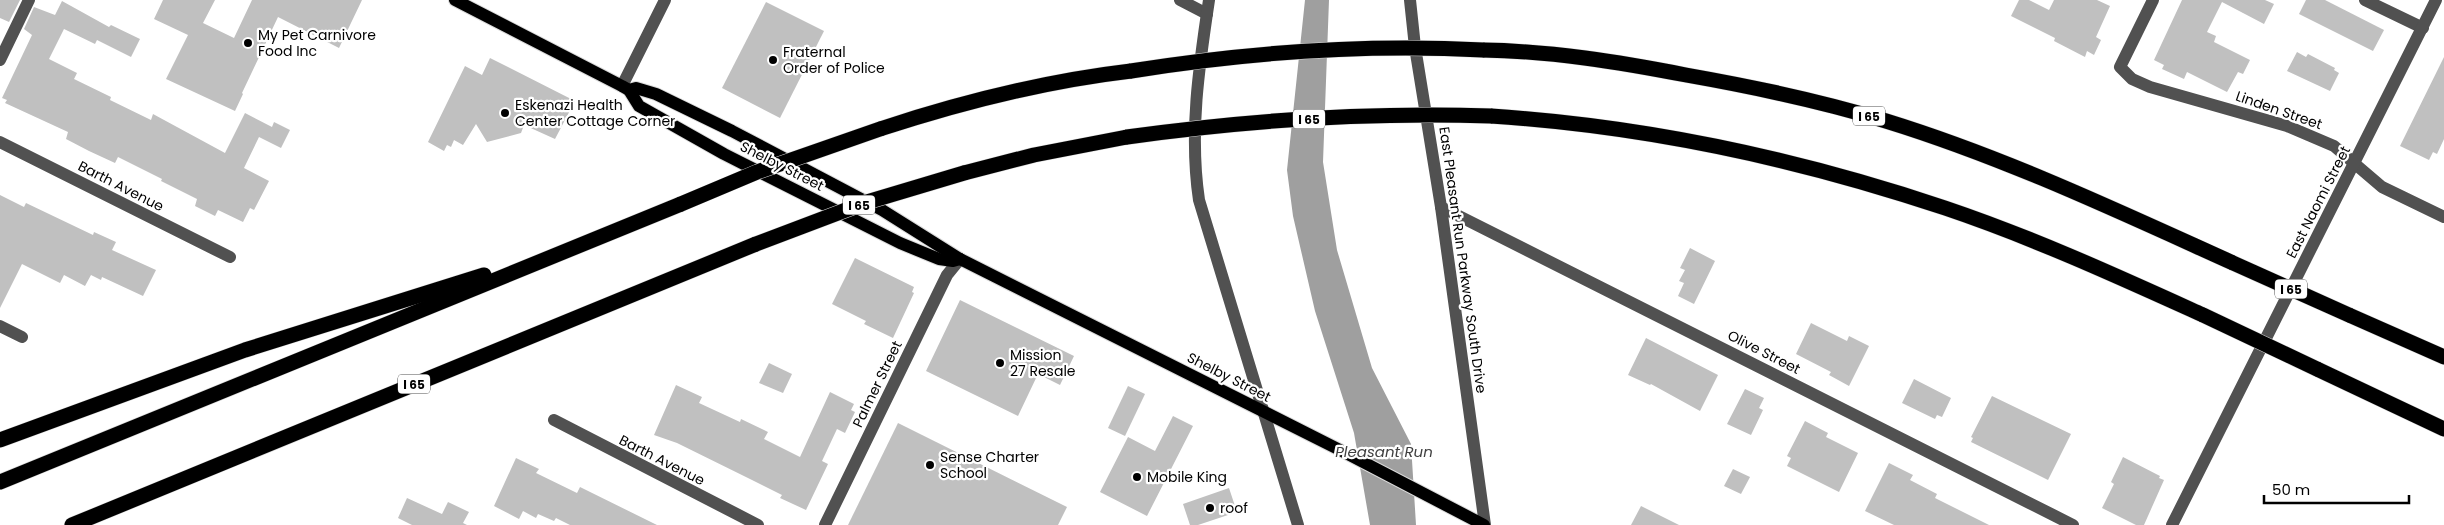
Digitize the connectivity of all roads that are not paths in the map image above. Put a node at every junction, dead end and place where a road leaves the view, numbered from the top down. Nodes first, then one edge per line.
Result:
1 (29, 0) edge
2 (456, 0) edge
3 (665, 0) edge
4 (1180, 0) edge
5 (1209, 0) edge
6 (1410, 0) edge
7 (2153, 0) edge
8 (2365, 0) edge
9 (2436, 0) edge
10 (1207, 14) junction
11 (2422, 28) junction
12 (0, 58) edge
13 (626, 88) junction
14 (0, 142) edge
15 (2354, 164) junction
16 (1441, 207) junction
17 (2444, 217) edge
18 (595, 240) junction
19 (230, 257) dead end
20 (960, 259) junction
21 (0, 326) edge
22 (22, 337) dead end
23 (2444, 357) edge
24 (2369, 394) junction
25 (1263, 411) junction
26 (554, 420) dead end
27 (2444, 429) edge
28 (0, 440) edge
29 (2444, 440) edge
30 (0, 482) edge
31 (72, 525) edge
32 (758, 525) edge
33 (825, 525) edge
34 (1298, 525) edge
35 (1484, 525) edge
36 (2073, 525) edge
37 (2172, 525) edge

1 - 12 street
2 - 13 main road, Shelby Street
3 - 13 street
4 - 10 street
5 - 10 street
6 - 16 street, East Pleasant Run Parkway South Drive
7 - 15 street, Linden Street
8 - 11 street
9 - 11 street, East Naomi Street
10 - 25 street
11 - 15 street, East Naomi Street
13 - 20 main road, Shelby Street
13 - 20 main road, Shelby Street
14 - 19 street, Barth Avenue
15 - 17 street, Linden Street
15 - 37 street, East Naomi Street
16 - 35 street, East Pleasant Run Parkway South Drive
16 - 36 street, Olive Street
18 - 23 highway, I 65, bridge
18 - 28 highway
18 - 30 highway, I 65
20 - 25 main road, Shelby Street
20 - 33 street, Palmer Street
21 - 22 street
24 - 27 highway, I 65
24 - 29 highway
24 - 31 highway, I 65, bridge
25 - 34 street
25 - 35 main road, Shelby Street
26 - 32 street, Barth Avenue

